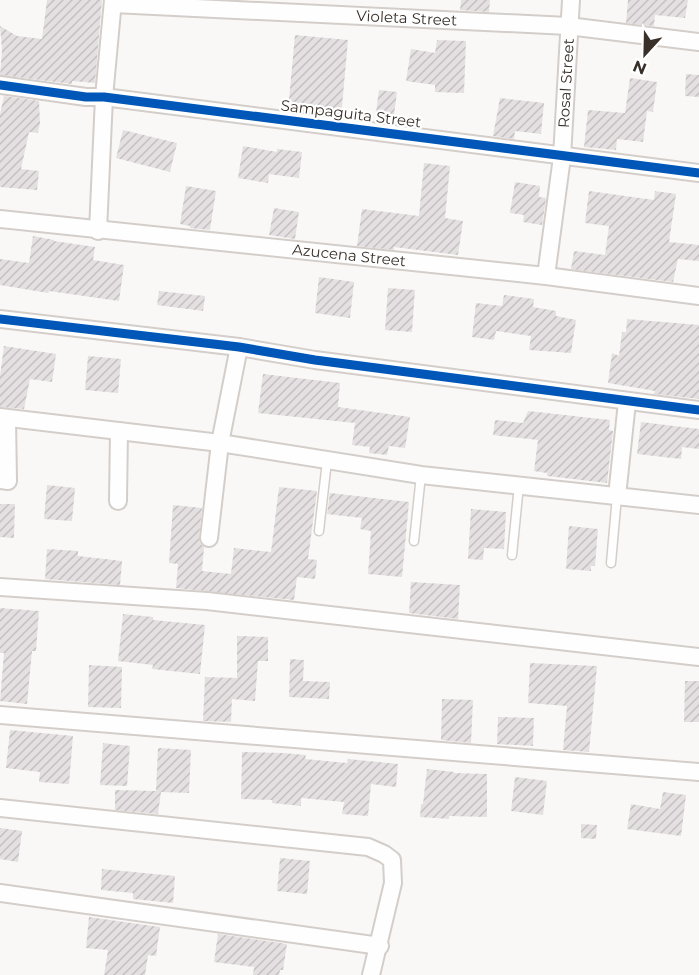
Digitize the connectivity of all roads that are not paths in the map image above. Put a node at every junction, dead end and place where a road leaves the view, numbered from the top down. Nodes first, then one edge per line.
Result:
1 (571, 0) edge
2 (113, 2) edge
3 (568, 26) junction
4 (699, 42) edge
5 (0, 85) edge
6 (104, 97) junction
7 (562, 157) junction
8 (699, 172) edge
9 (0, 219) edge
10 (98, 231) junction
11 (546, 276) junction
12 (699, 296) edge
13 (0, 319) edge
14 (239, 347) junction
15 (627, 402) junction
16 (699, 410) edge
17 (4, 418) edge
18 (119, 432) junction
19 (220, 443) junction
20 (327, 461) junction
21 (421, 475) junction
22 (0, 480) edge
23 (519, 485) junction
24 (617, 496) junction
25 (118, 501) dead end
26 (699, 505) edge
27 (319, 531) dead end
28 (209, 538) dead end
29 (414, 542) dead end
30 (512, 555) dead end
31 (611, 563) dead end
32 (0, 587) edge
33 (699, 657) edge
34 (0, 715) edge
35 (699, 772) edge
36 (0, 808) edge
37 (0, 893) edge
38 (380, 946) junction
39 (371, 975) edge

1 - 3 street, Rosal Street
2 - 3 street, Violeta Street
2 - 6 street
3 - 4 street, Violeta Street
3 - 7 street, Rosal Street
5 - 6 street, Sampaguita Street
6 - 7 street, Sampaguita Street
6 - 10 street
7 - 8 street, Sampaguita Street
7 - 11 street, Rosal Street
9 - 10 street, Azucena Street
10 - 11 street, Azucena Street
11 - 12 street, Azucena Street
13 - 14 street
14 - 15 street
14 - 19 street
15 - 16 street
15 - 24 street
17 - 18 street
17 - 22 street
18 - 19 street
18 - 25 street
19 - 20 street
19 - 28 street
20 - 21 street
20 - 27 lane
21 - 23 street
21 - 29 lane
23 - 24 street
23 - 30 lane
24 - 26 street
24 - 31 lane
32 - 33 street
34 - 35 street
36 - 38 street
37 - 38 street
38 - 39 street

